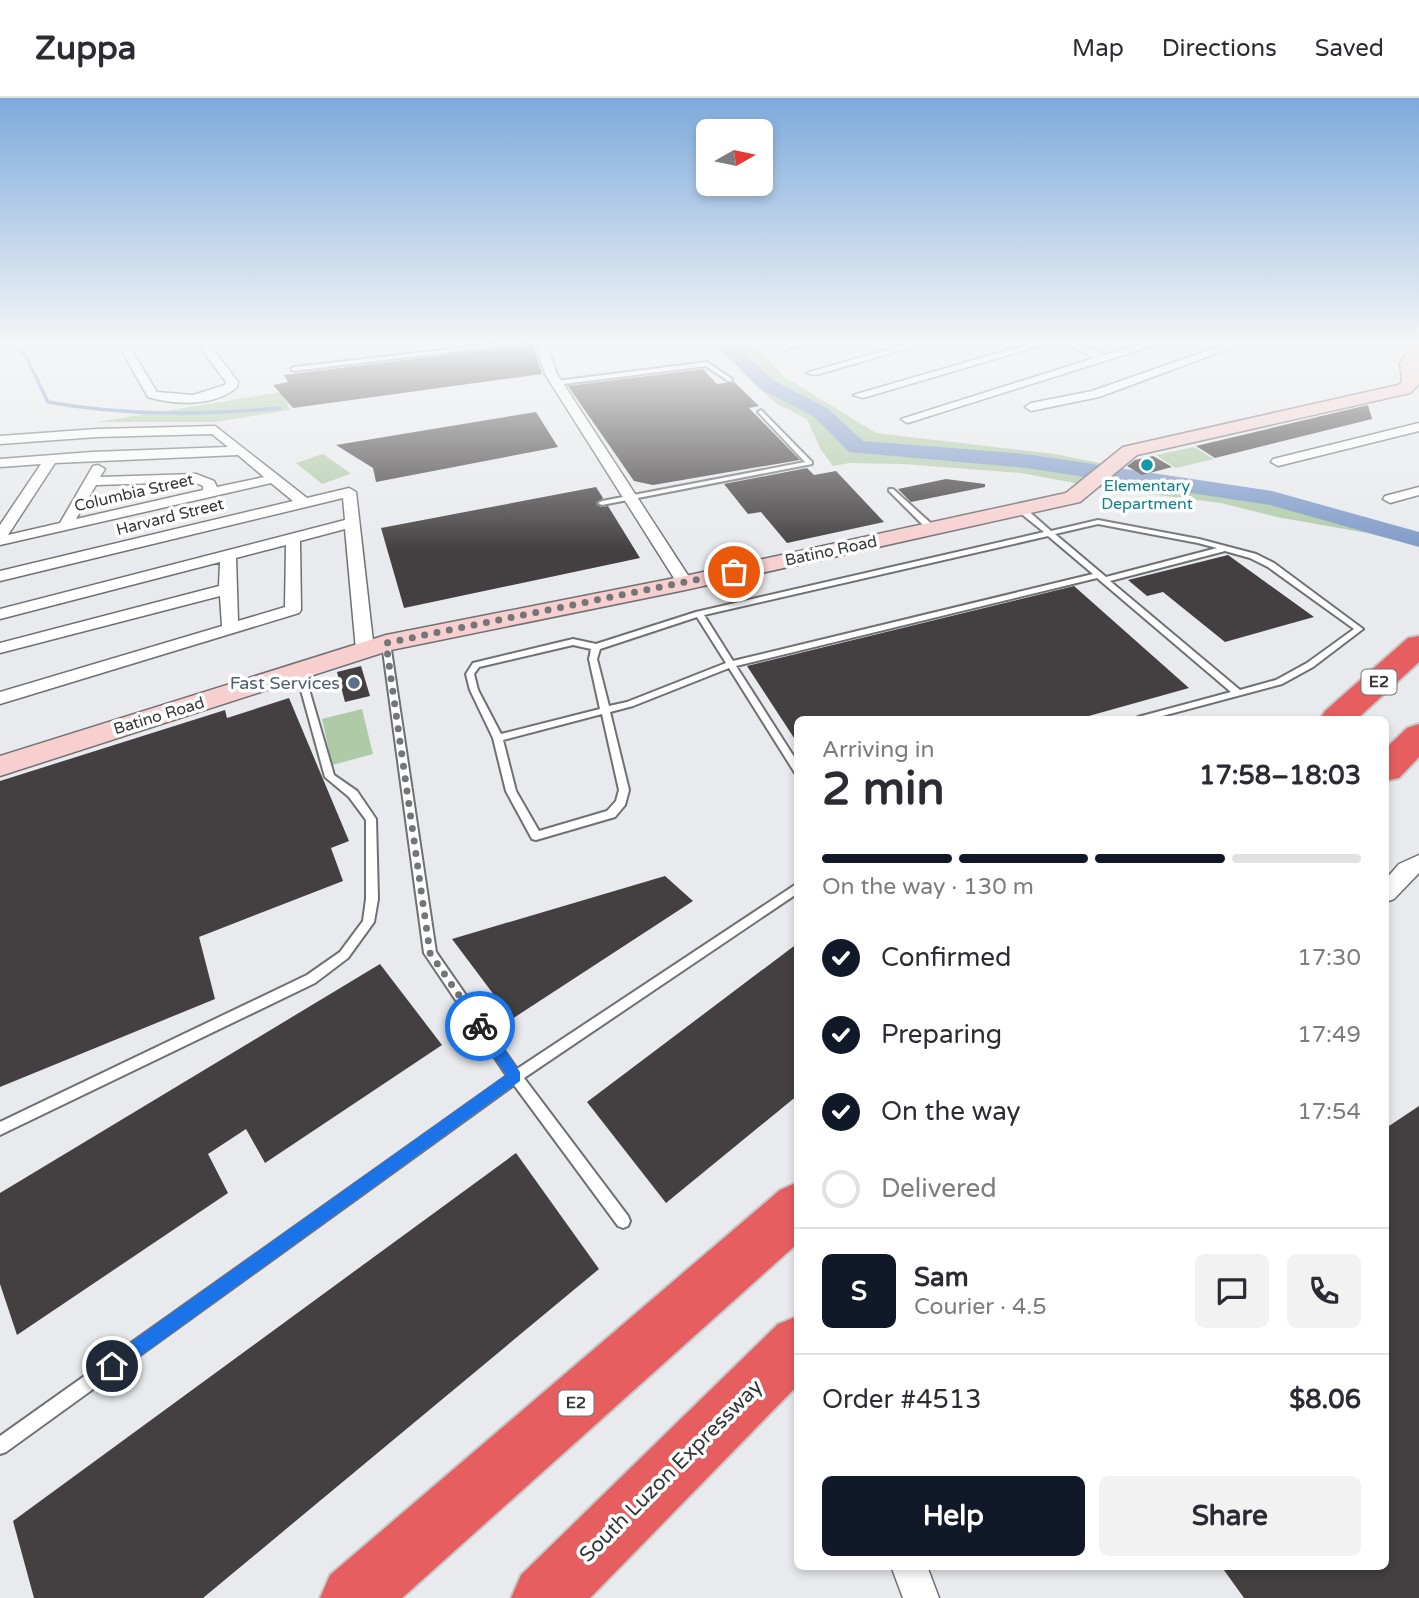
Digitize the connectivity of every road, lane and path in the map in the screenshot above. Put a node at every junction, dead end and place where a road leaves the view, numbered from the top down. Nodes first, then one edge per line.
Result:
1 (575, 411) edge
2 (933, 411) edge
3 (1309, 411) edge
4 (761, 412) dead end
5 (907, 419) dead end
6 (1419, 427) edge
7 (0, 440) edge
8 (242, 451) junction
9 (105, 456) junction
10 (51, 459) junction
11 (1278, 461) dead end
12 (0, 463) edge
13 (275, 478) junction
14 (92, 481) junction
15 (891, 490) dead end
16 (1419, 491) edge
17 (212, 493) junction
18 (632, 498) junction
19 (1390, 499) dead end
20 (303, 502) junction
21 (602, 503) dead end
22 (1022, 510) junction
23 (352, 523) junction
24 (64, 528) junction
25 (932, 529) junction
26 (1049, 533) junction
27 (0, 536) edge
28 (293, 538) junction
29 (0, 541) edge
30 (1226, 548) junction
31 (228, 555) junction
32 (0, 576) edge
33 (1101, 578) junction
34 (685, 583) junction
35 (227, 589) junction
36 (0, 614) edge
37 (699, 614) junction
38 (231, 630) junction
39 (1419, 645) edge
40 (376, 647) junction
41 (596, 647) junction
42 (0, 648) edge
43 (731, 664) junction
44 (300, 672) junction
45 (1238, 693) junction
46 (0, 698) edge
47 (604, 712) junction
48 (1152, 716) edge
49 (1340, 716) edge
50 (1419, 736) edge
51 (499, 738) junction
52 (794, 765) edge
53 (0, 766) edge
54 (1389, 766) edge
55 (1419, 863) edge
56 (794, 890) edge
57 (1389, 890) edge
58 (515, 1077) junction
59 (0, 1129) edge
60 (794, 1212) edge
61 (623, 1221) dead end
62 (794, 1348) edge
63 (0, 1446) edge
64 (910, 1570) edge
65 (353, 1598) edge
66 (544, 1598) edge
67 (921, 1598) edge

1 - 18 street
2 - 5 street
3 - 22 main road, Batino Road
4 - 18 lane
6 - 11 street
7 - 8 street
8 - 9 street
8 - 13 street
9 - 10 street
9 - 14 street
10 - 12 street
10 - 27 street
13 - 17 street, Columbia Street
13 - 20 street
14 - 17 street
14 - 24 street
15 - 25 lane
16 - 19 street
17 - 24 street, Columbia Street
18 - 21 lane
18 - 34 street
20 - 23 street, Harvard Street
20 - 32 street, Harvard Street
22 - 25 main road, Batino Road
22 - 26 lane
23 - 28 street
23 - 40 street
24 - 29 street, Columbia Street
25 - 34 main road, Batino Road
26 - 30 lane
26 - 33 lane
26 - 37 lane
28 - 31 street
28 - 38 street
30 - 33 lane
30 - 45 lane
31 - 35 street
31 - 36 street
33 - 43 lane
33 - 45 lane
34 - 40 main road, Batino Road
35 - 38 street
35 - 42 street
37 - 41 lane
37 - 43 lane
38 - 46 street
39 - 49 highway, E2
40 - 44 main road, Batino Road
40 - 58 lane
41 - 47 lane
41 - 51 lane
43 - 47 lane
43 - 52 lane
44 - 53 main road, Batino Road
44 - 59 lane
45 - 48 lane
47 - 51 lane
47 - 51 lane
50 - 54 highway
55 - 57 street
56 - 58 lane
58 - 61 lane
58 - 63 lane
60 - 65 highway, E2
62 - 66 highway, South Luzon Expressway
64 - 67 street

